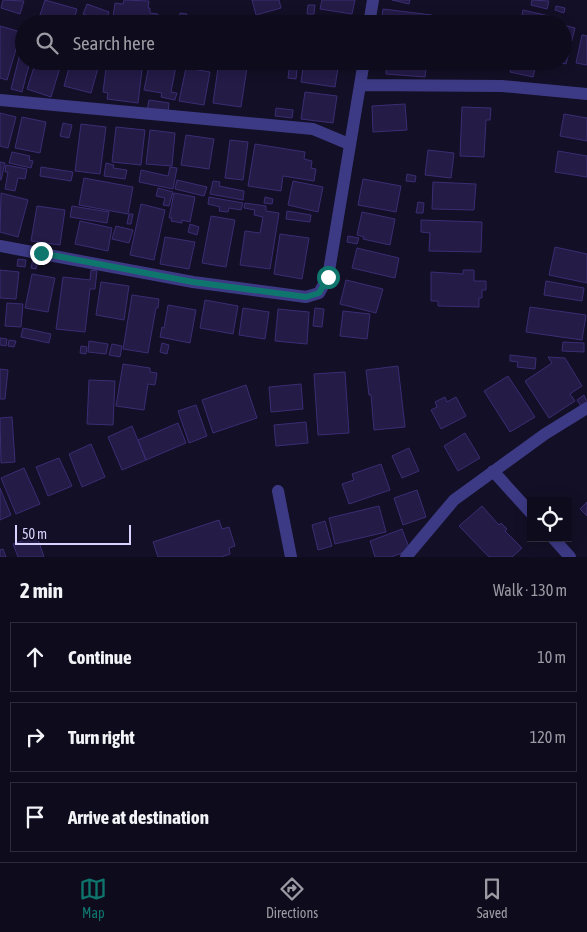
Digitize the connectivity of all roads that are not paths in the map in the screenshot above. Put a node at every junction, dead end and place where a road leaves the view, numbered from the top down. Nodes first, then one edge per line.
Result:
1 (373, 0) edge
2 (371, 15) edge
3 (363, 70) edge
4 (361, 85) junction
5 (587, 94) edge
6 (0, 100) edge
7 (349, 144) junction
8 (0, 246) edge
9 (587, 408) edge
10 (493, 471) junction
11 (278, 491) dead end
12 (527, 509) edge
13 (557, 542) edge
14 (291, 557) edge
15 (406, 557) edge
16 (570, 557) edge

1 - 2 street
3 - 4 street
4 - 5 street
4 - 7 street
6 - 7 street
7 - 8 street
9 - 10 street
10 - 12 street
10 - 15 street
11 - 14 street
13 - 16 street

